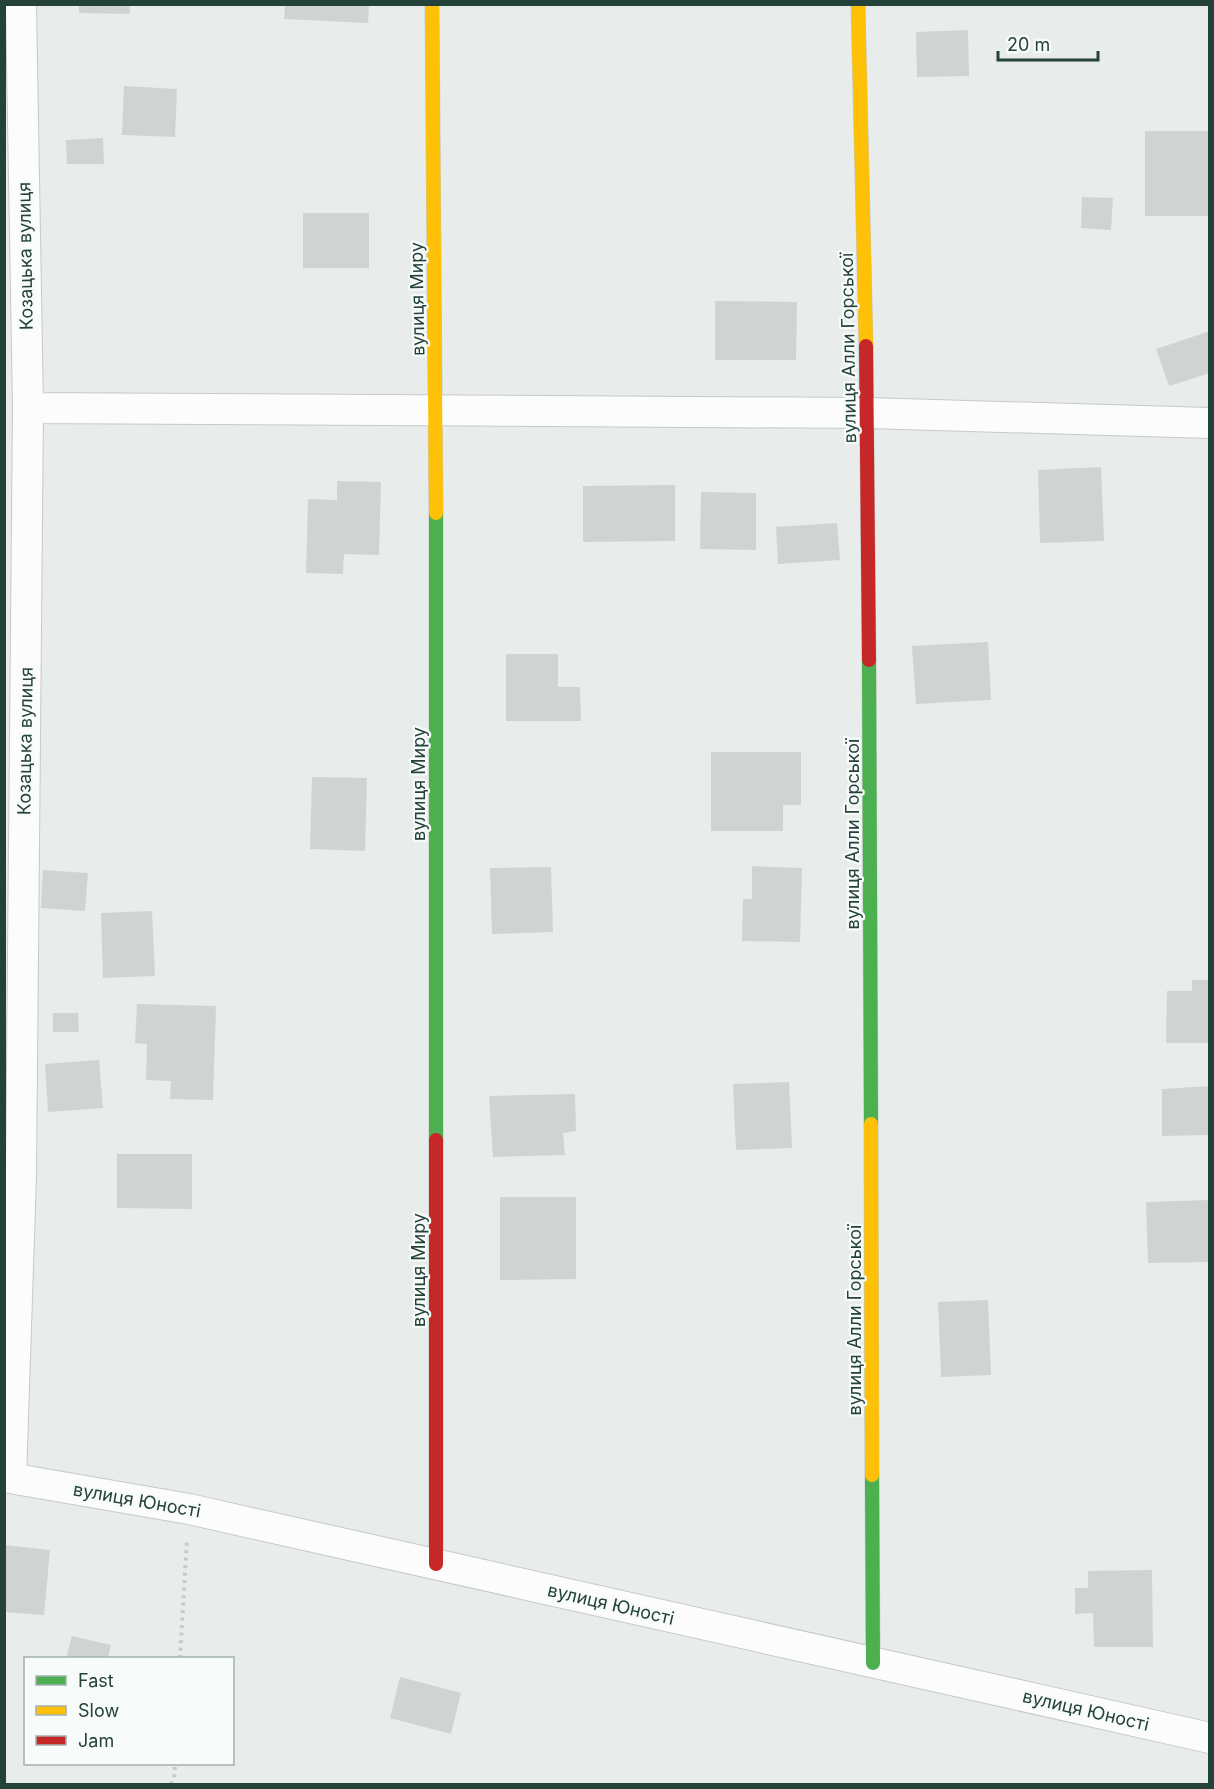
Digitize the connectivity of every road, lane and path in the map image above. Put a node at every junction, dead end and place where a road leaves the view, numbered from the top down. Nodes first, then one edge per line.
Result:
1 (21, 4) edge
2 (432, 4) edge
3 (858, 4) edge
4 (28, 408) junction
5 (436, 410) junction
6 (868, 413) junction
7 (1209, 423) edge
8 (8, 1478) edge
9 (189, 1509) junction
10 (436, 1564) junction
11 (180, 1657) edge
12 (873, 1662) junction
13 (1209, 1738) edge
14 (174, 1765) edge
15 (171, 1785) edge

1 - 4 street, Козацька вулиця
2 - 5 street, вулиця Миру
3 - 6 street, вулиця Алли Горської
4 - 5 street
4 - 8 street, Козацька вулиця
5 - 6 street
5 - 10 street, вулиця Миру
6 - 7 street
6 - 12 street, вулиця Алли Горської
8 - 9 street, вулиця Юності
9 - 10 street, вулиця Юності
9 - 11 path
10 - 12 street, вулиця Юності
12 - 13 street, вулиця Юності
14 - 15 path

